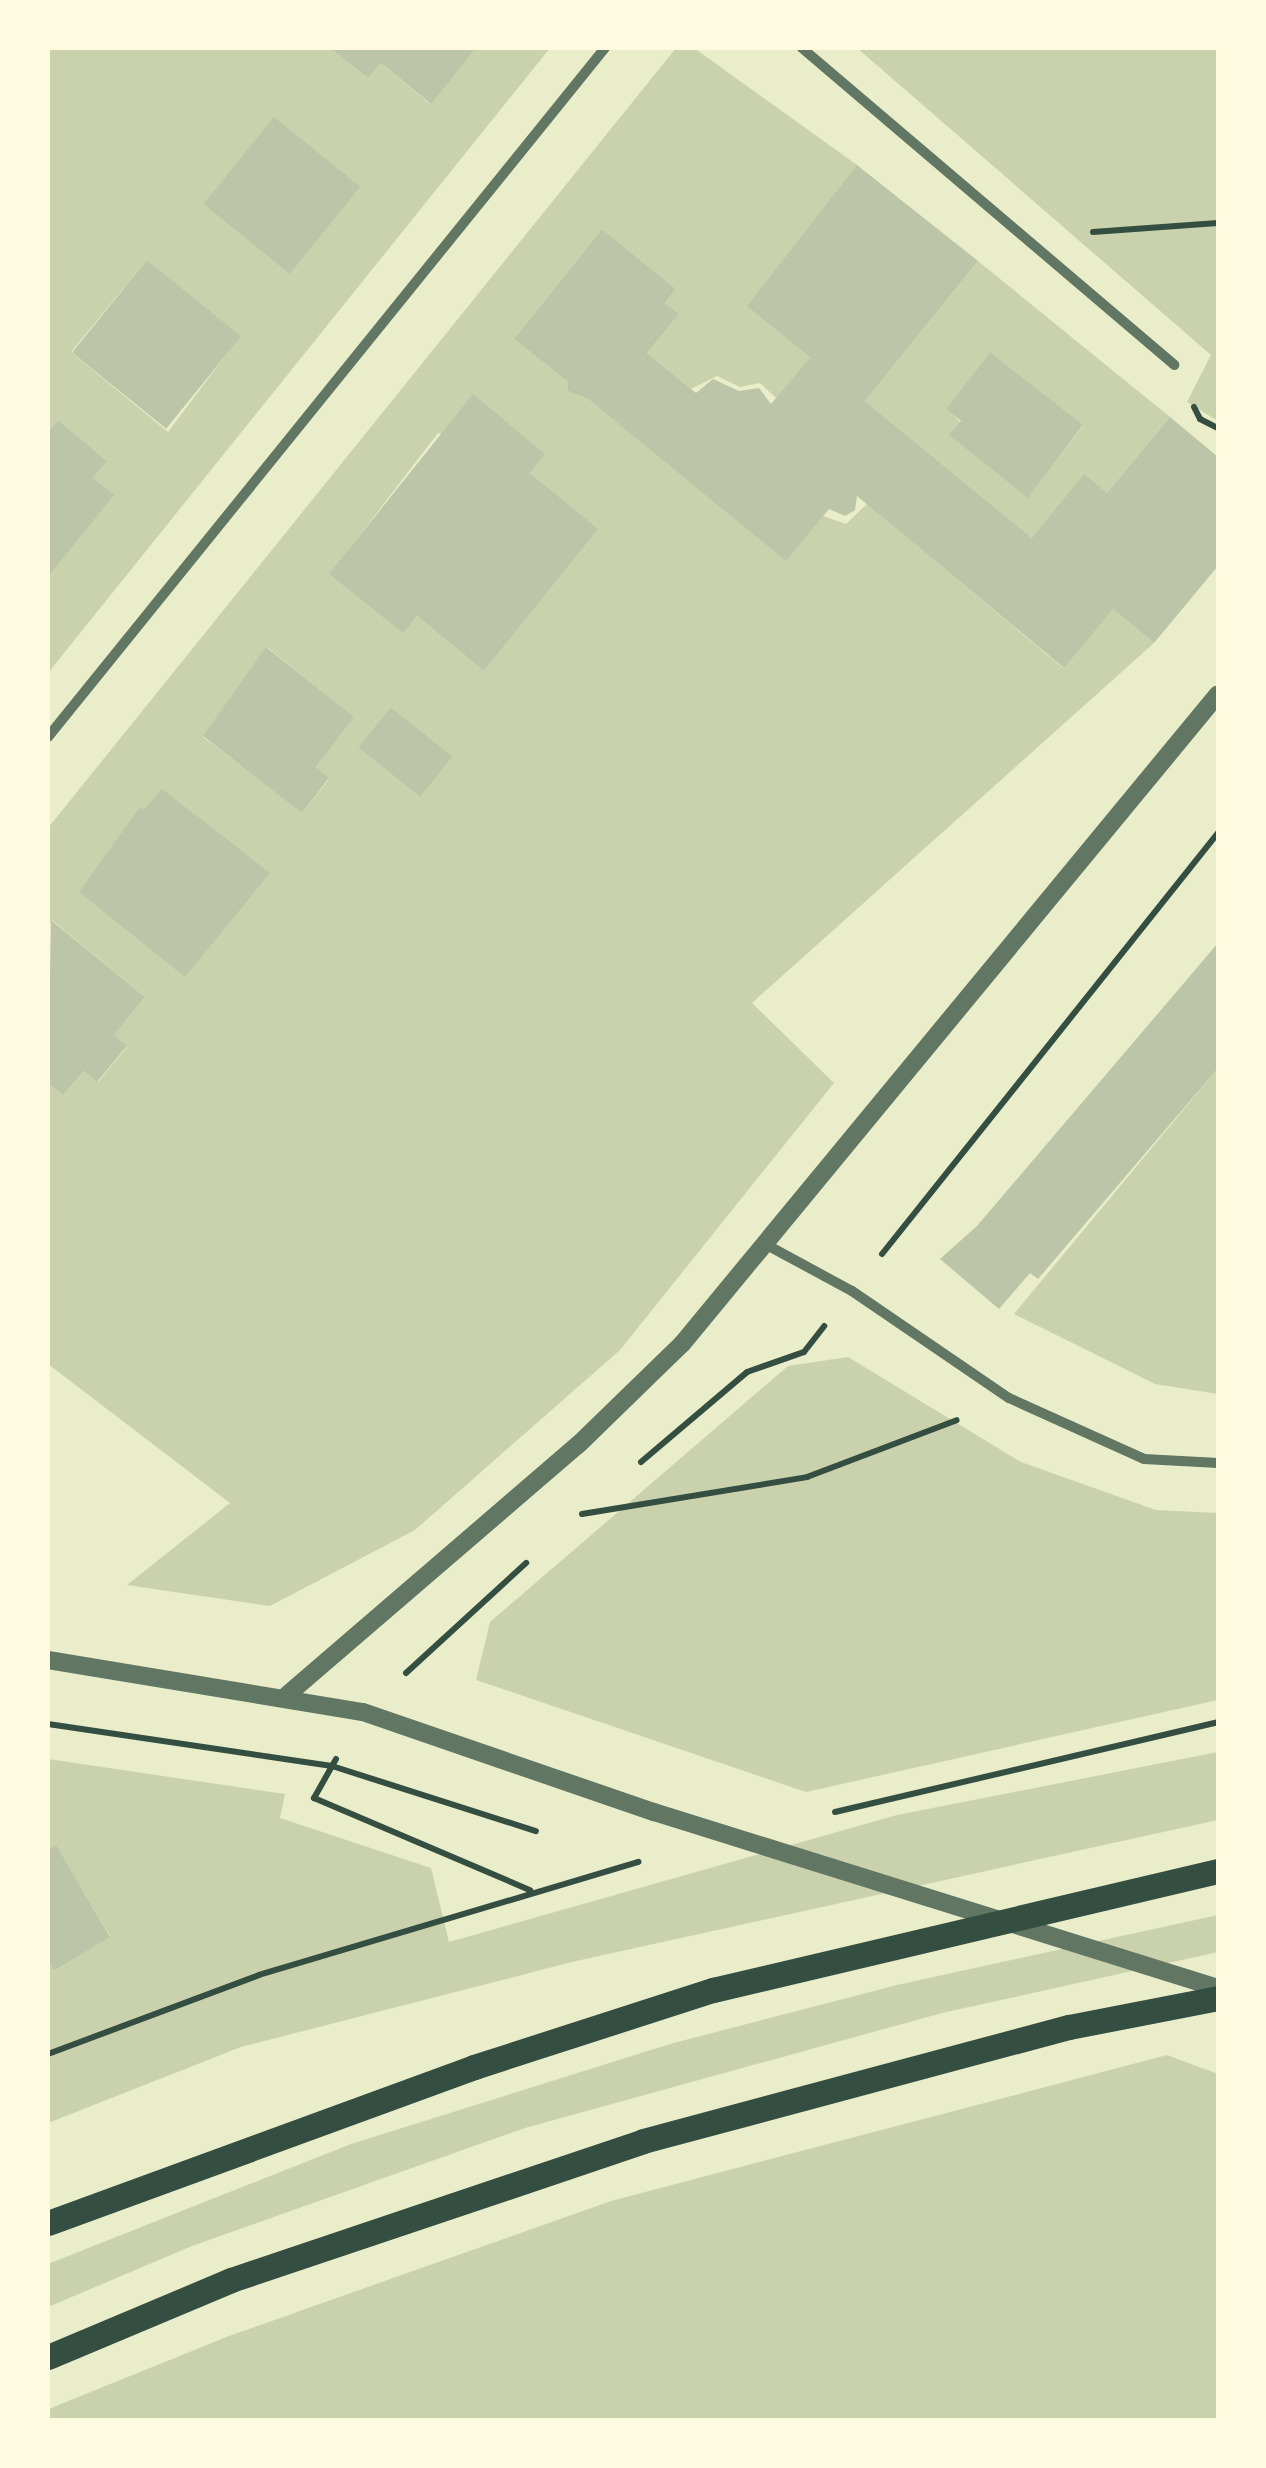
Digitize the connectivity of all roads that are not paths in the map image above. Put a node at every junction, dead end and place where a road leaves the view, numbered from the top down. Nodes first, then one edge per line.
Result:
1 (604, 48) edge
2 (802, 48) edge
3 (1174, 365) dead end
4 (1218, 694) edge
5 (48, 737) edge
6 (765, 1244) junction
7 (1218, 1464) edge
8 (48, 1660) edge
9 (287, 1695) junction
10 (1218, 1871) edge
11 (1218, 1988) edge
12 (1218, 1998) edge
13 (48, 2223) edge
14 (48, 2358) edge

1 - 5 street
2 - 3 street
4 - 6 street
6 - 7 street
6 - 9 street
8 - 9 street
9 - 11 street
10 - 13 main road
12 - 14 main road

